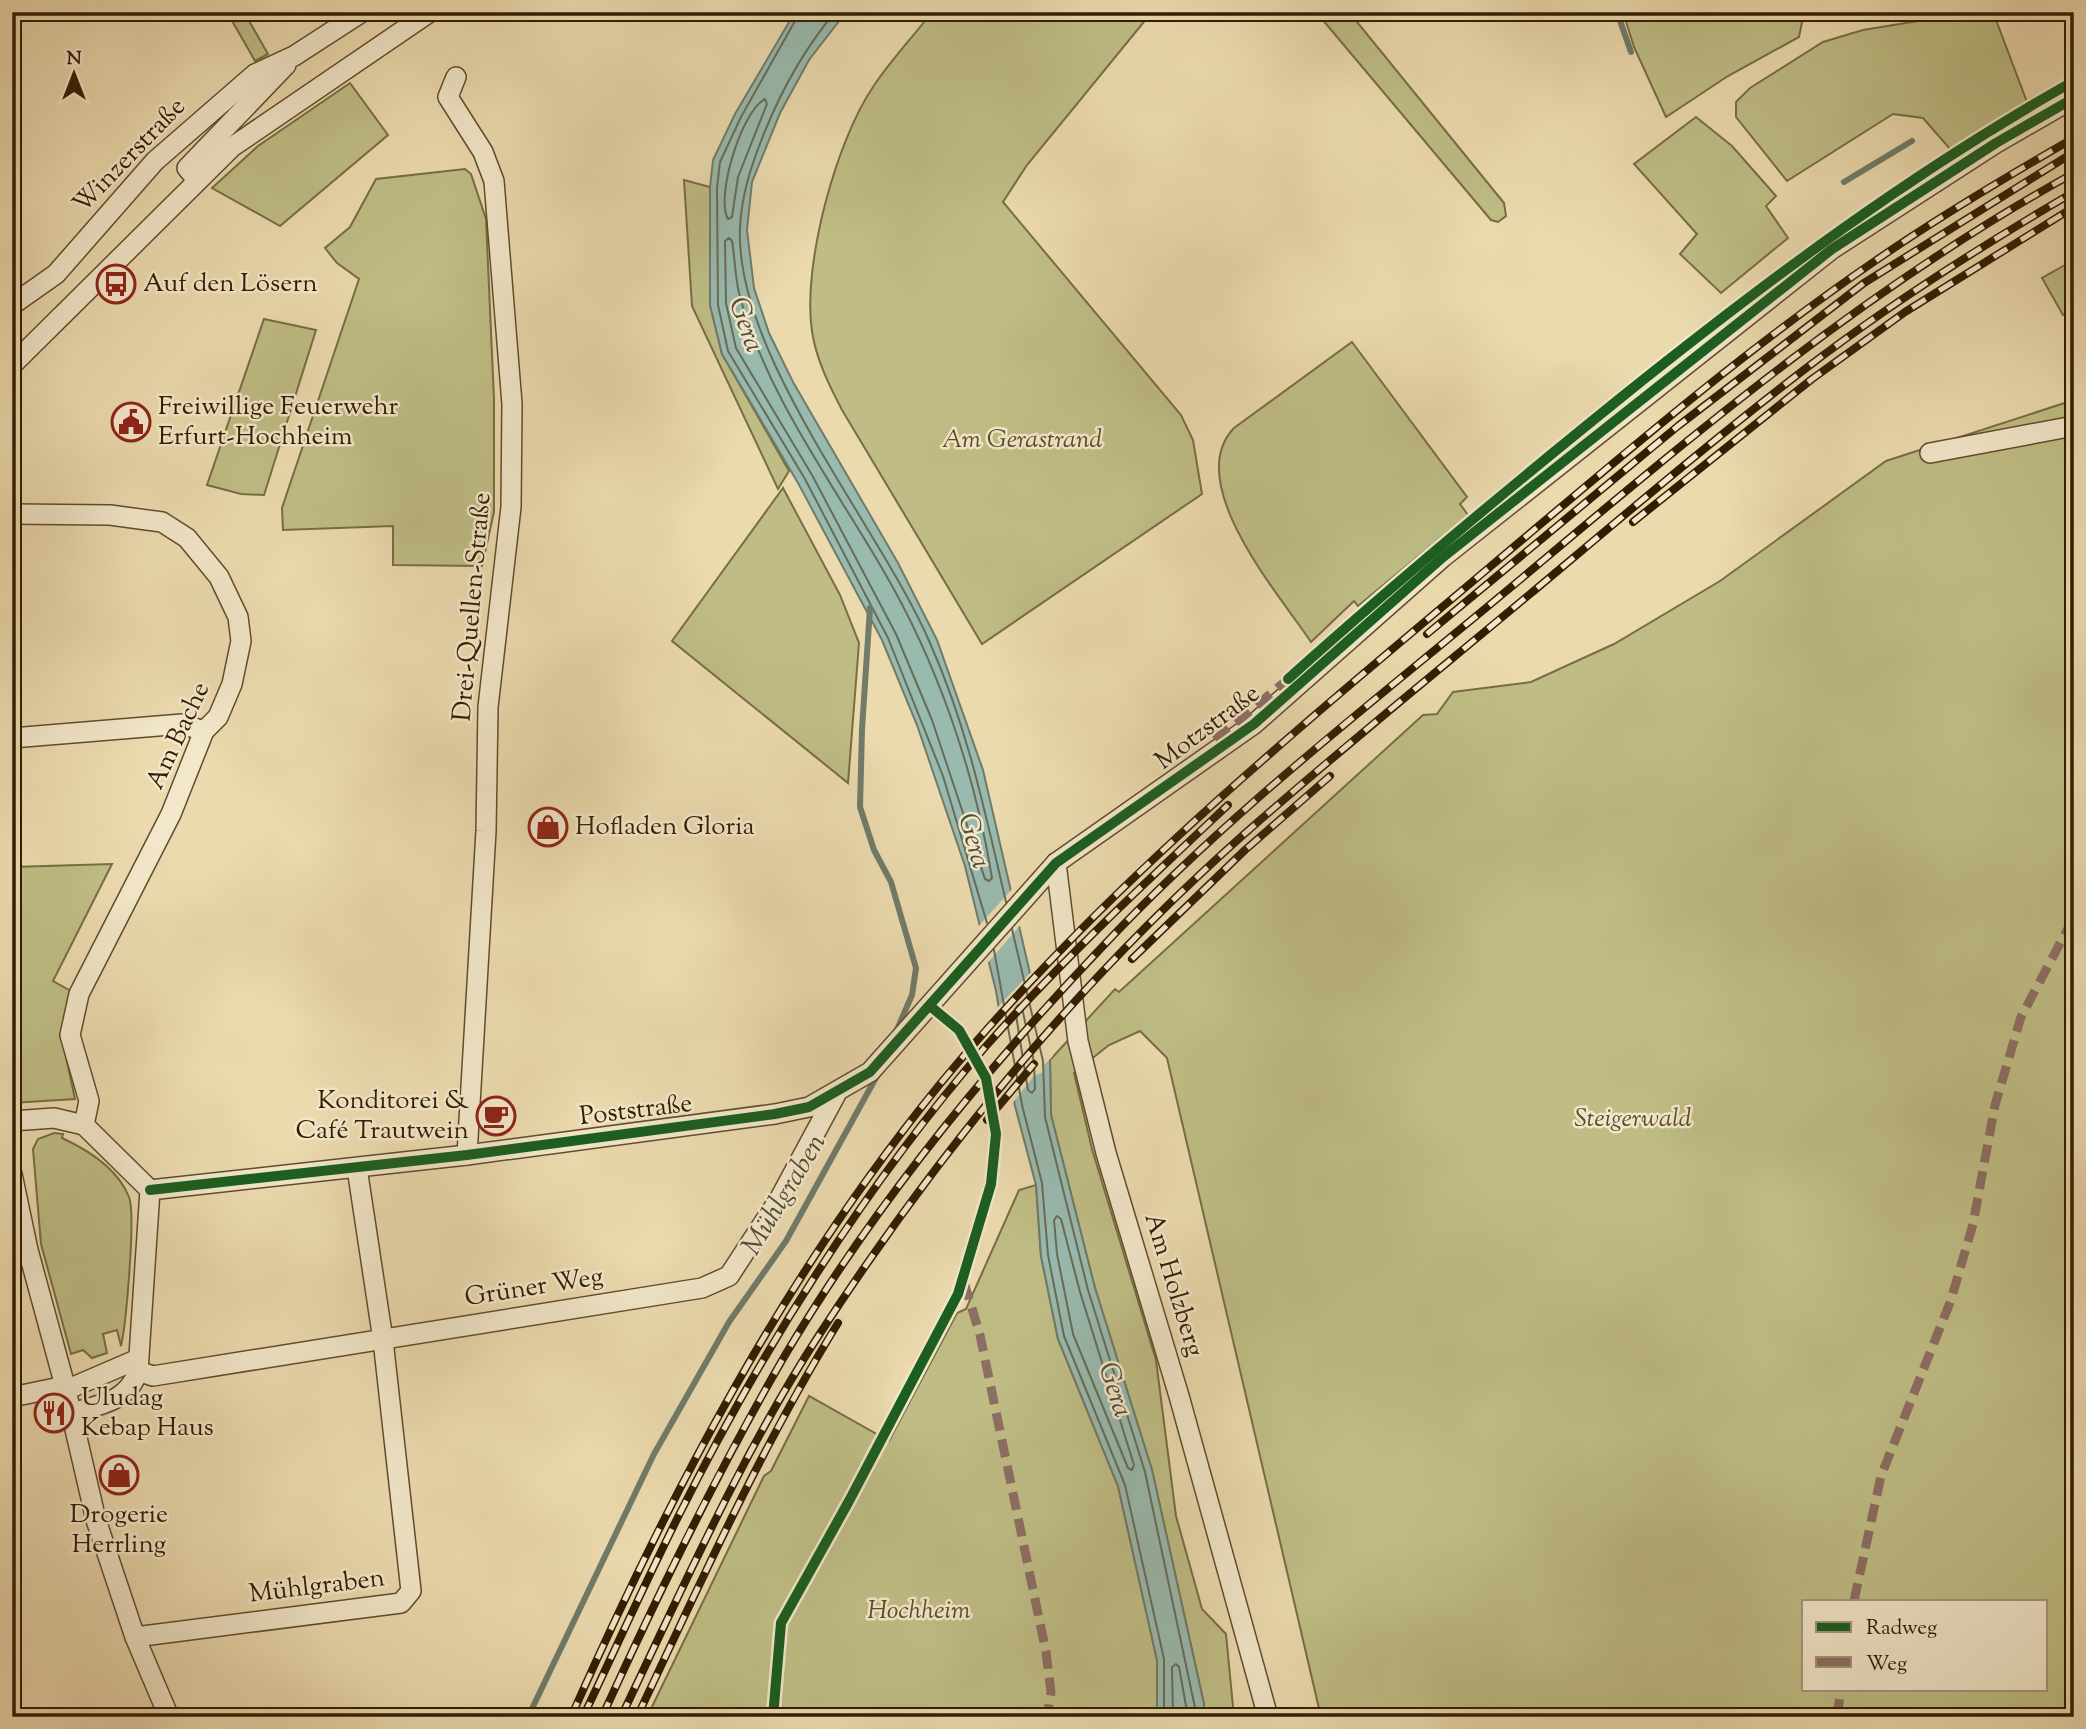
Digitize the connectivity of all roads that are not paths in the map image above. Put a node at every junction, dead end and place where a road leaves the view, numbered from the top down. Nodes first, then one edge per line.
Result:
1 (362, 12) edge
2 (430, 12) edge
3 (294, 56) junction
4 (456, 77) dead end
5 (2074, 98) edge
6 (197, 180) junction
7 (12, 304) edge
8 (12, 365) edge
9 (2074, 426) edge
10 (1930, 453) dead end
11 (12, 514) edge
12 (204, 731) junction
13 (12, 738) edge
14 (1056, 863) junction
15 (1038, 886) joint
16 (836, 1094) junction
17 (12, 1121) edge
18 (84, 1125) junction
19 (467, 1155) junction
20 (358, 1168) junction
21 (12, 1174) edge
22 (150, 1190) junction
23 (383, 1339) junction
24 (138, 1365) junction
25 (66, 1388) junction
26 (12, 1396) edge
27 (71, 1413) junction
28 (135, 1637) junction
29 (169, 1717) edge
30 (1268, 1717) edge

1 - 3 street, Winzerstraße
2 - 6 street
3 - 6 street, Winzerstraße
3 - 7 street, Winzerstraße
4 - 19 street, Drei-Quellen-Straße
5 - 14 street, Motzstraße
6 - 8 street
9 - 10 street
11 - 12 street, Am Bache
12 - 13 street
12 - 18 street, Am Bache
14 - 15 street, Motzstraße
14 - 30 street, Am Holzberg
15 - 16 street, Poststraße
16 - 19 street, Poststraße
16 - 23 street, Grüner Weg
17 - 18 street
18 - 22 street
19 - 20 street, Poststraße
20 - 22 street, Poststraße
20 - 23 street, Mühlgraben
21 - 25 street
22 - 24 street
23 - 24 street, Grüner Weg
23 - 28 street, Mühlgraben
24 - 25 street
24 - 27 street
25 - 26 street
25 - 27 street
27 - 28 street
28 - 29 street

